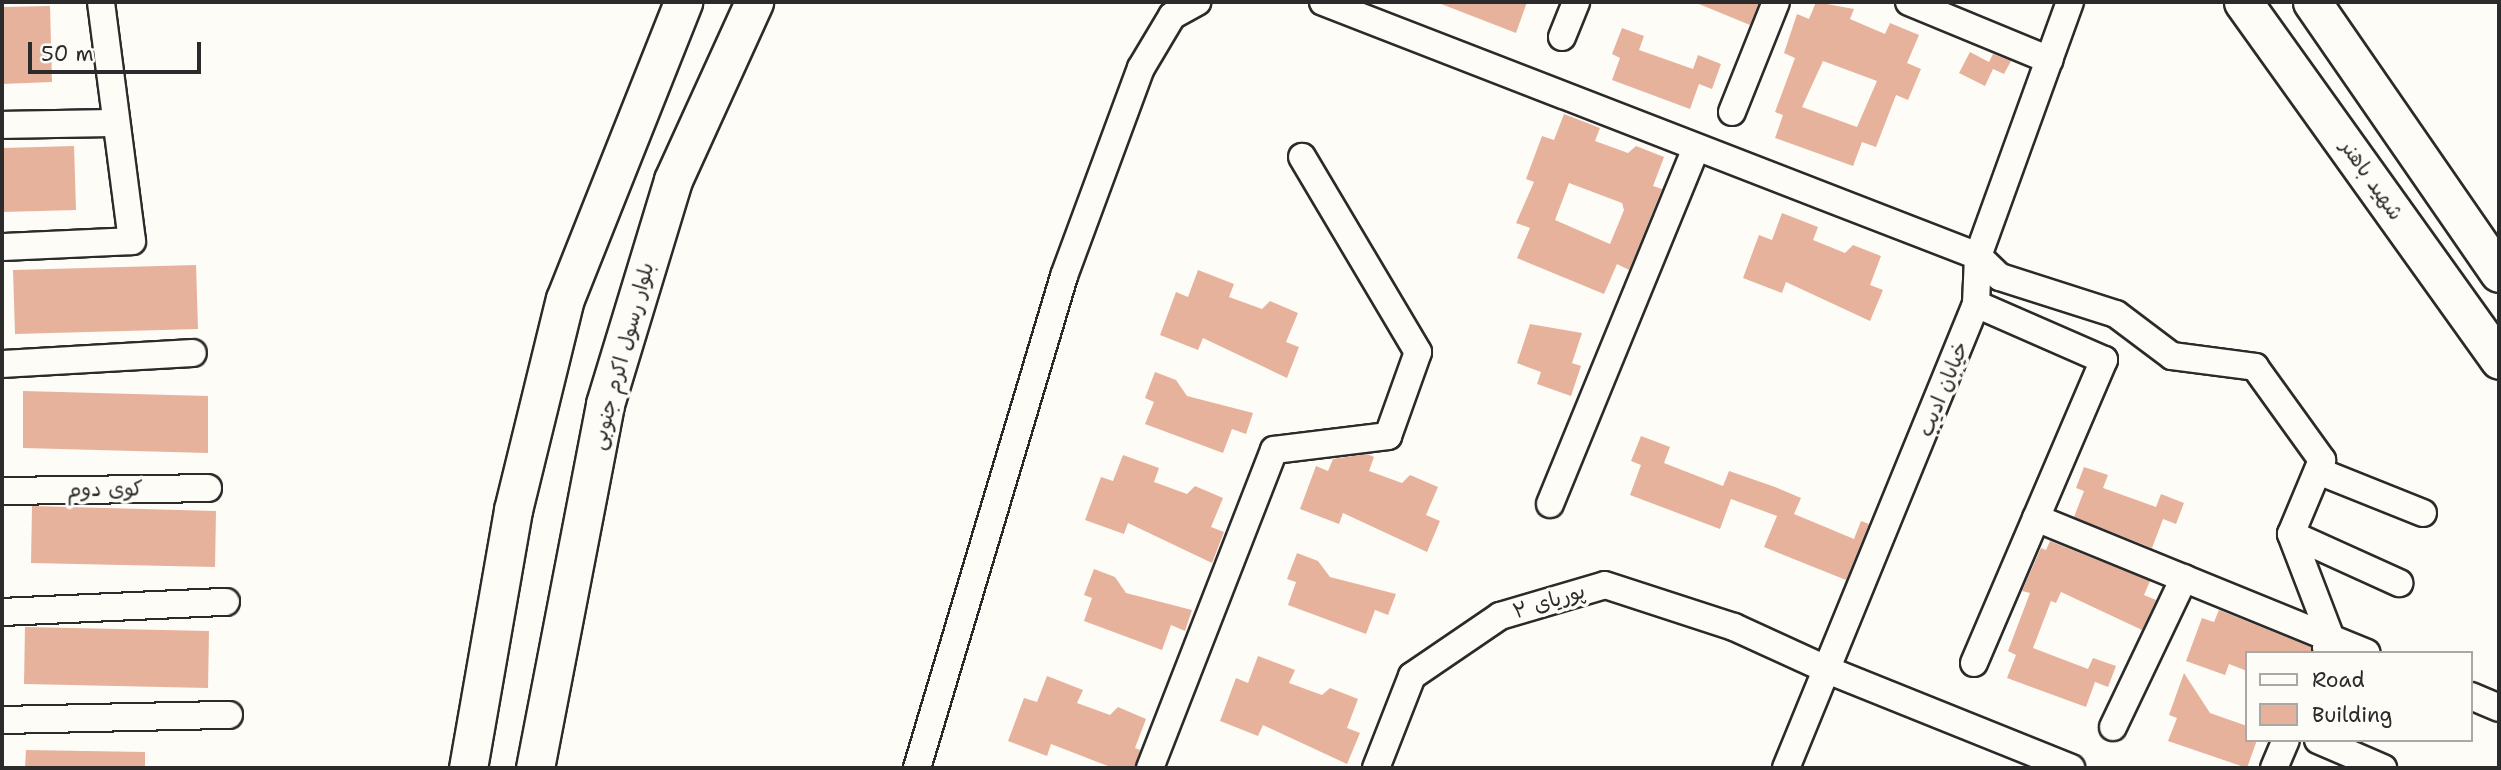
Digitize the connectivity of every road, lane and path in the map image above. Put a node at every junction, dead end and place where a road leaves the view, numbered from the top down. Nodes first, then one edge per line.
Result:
1 (100, 2) edge
2 (683, 2) edge
3 (754, 2) edge
4 (1197, 2) edge
5 (1323, 2) edge
6 (1576, 2) edge
7 (1776, 2) edge
8 (1909, 2) edge
9 (2070, 2) edge
10 (2243, 2) edge
11 (2312, 2) edge
12 (1562, 37) dead end
13 (2050, 60) junction
14 (1732, 112) dead end
15 (114, 123) junction
16 (2, 125) edge
17 (1695, 149) junction
18 (1302, 157) dead end
19 (2, 247) edge
20 (1978, 256) junction
21 (2499, 273) edge
22 (1976, 304) junction
23 (193, 353) dead end
24 (2499, 360) edge
25 (2, 364) edge
26 (2318, 471) junction
27 (208, 488) dead end
28 (2, 491) edge
29 (1550, 504) dead end
30 (2423, 513) dead end
31 (2036, 518) junction
32 (2291, 534) junction
33 (2185, 578) junction
34 (2399, 583) dead end
35 (226, 602) dead end
36 (2, 612) edge
37 (2327, 645) edge
38 (2357, 651) edge
39 (1975, 663) dead end
40 (1830, 671) junction
41 (2473, 697) edge
42 (2499, 708) edge
43 (229, 715) dead end
44 (2, 720) edge
45 (2113, 727) dead end
46 (2285, 742) edge
47 (2323, 742) edge
48 (468, 768) edge
49 (535, 768) edge
50 (917, 768) edge
51 (1150, 768) edge
52 (1376, 768) edge
53 (1786, 768) edge
54 (2071, 768) edge
55 (2274, 768) edge
56 (2383, 768) edge

1 - 15 street
2 - 48 main road
3 - 49 main road, بلوار رسول اکرم جنوبی
4 - 50 street
5 - 17 street
6 - 12 street
7 - 14 street
8 - 13 street
9 - 13 street, خیابان ادیب
10 - 24 main road, شهید باهنر
11 - 21 main road
13 - 20 street, خیابان ادیب
15 - 16 street
15 - 19 street
17 - 20 street
17 - 29 street
18 - 51 street
20 - 22 street, خیابان ادیب
20 - 26 street
22 - 31 street
22 - 40 street, خیابان ادیب
23 - 25 street
26 - 30 street
26 - 32 street
27 - 28 street, کوی دوم
31 - 33 street
31 - 39 street
32 - 34 street
32 - 37 street
33 - 37 street
33 - 45 street
35 - 36 street
37 - 38 street
40 - 52 street, پوریای ۲
40 - 53 street, خیابان ادیب
40 - 54 street, پوریای ۲
41 - 42 street
43 - 44 street
46 - 55 street
47 - 56 street

